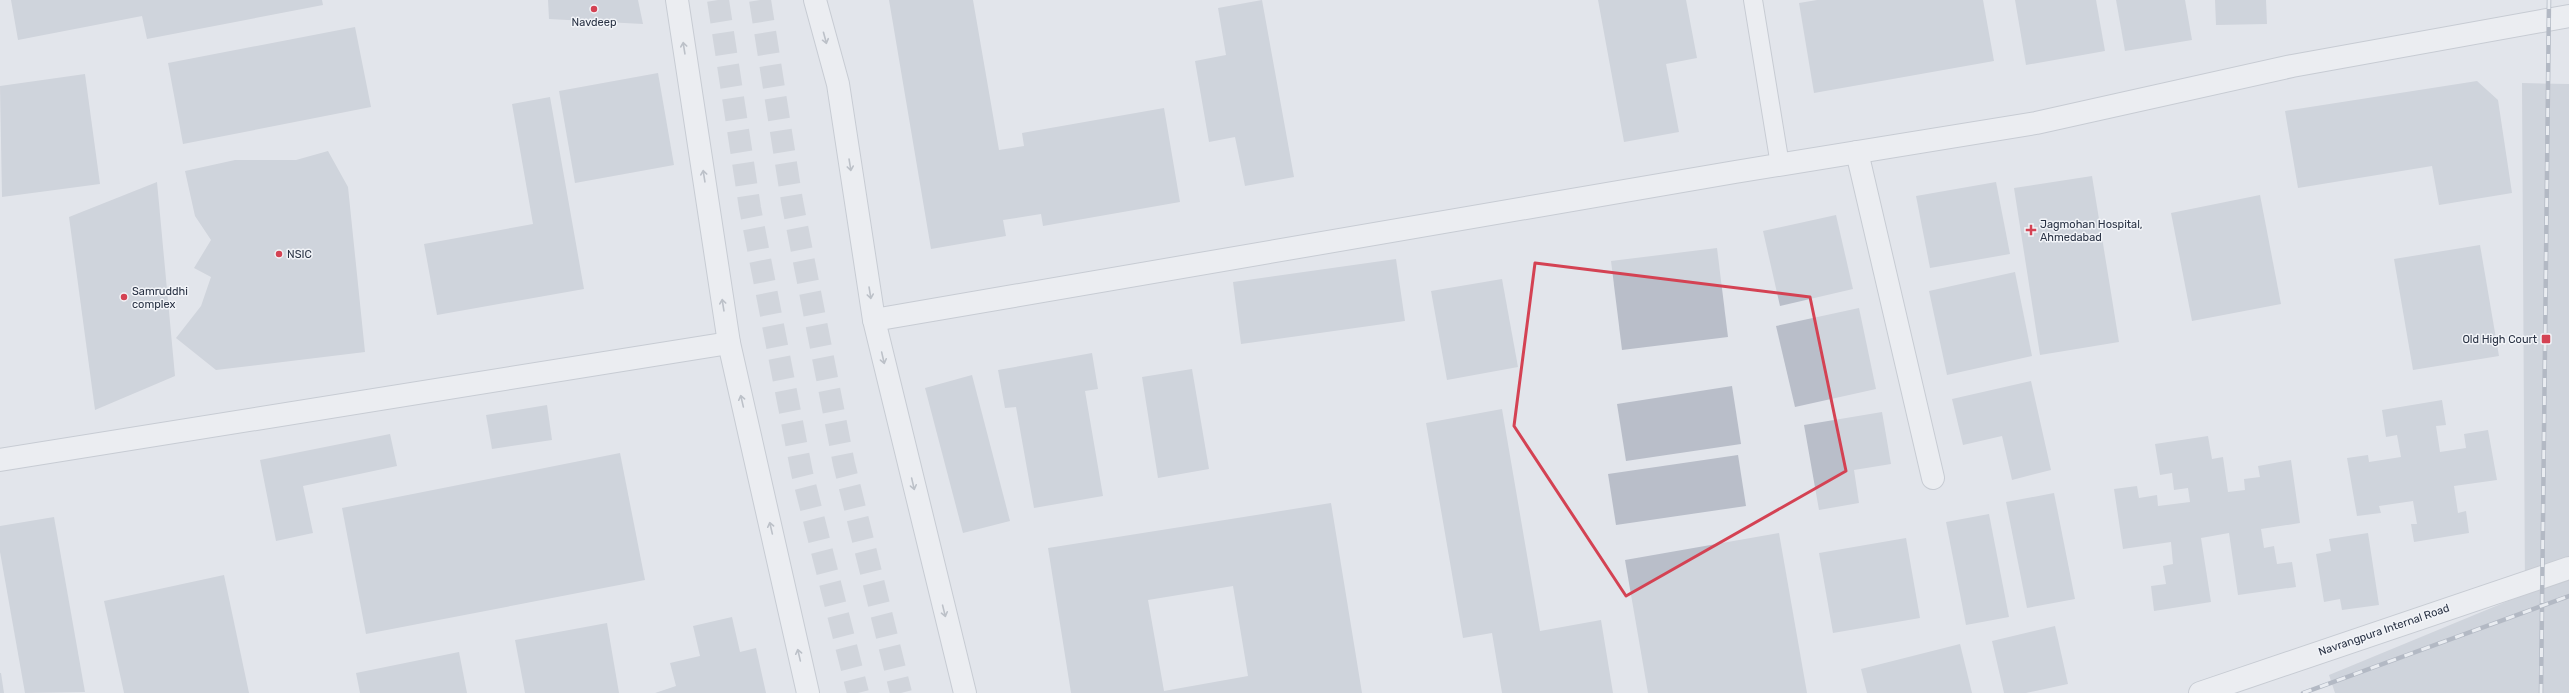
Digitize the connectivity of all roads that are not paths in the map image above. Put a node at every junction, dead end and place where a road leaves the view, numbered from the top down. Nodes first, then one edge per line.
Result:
1 (677, 0) edge
2 (815, 0) edge
3 (1753, 0) edge
4 (2569, 16) edge
5 (1857, 152) junction
6 (1780, 165) junction
7 (874, 320) junction
8 (729, 343) junction
9 (0, 460) edge
10 (1933, 478) dead end
11 (2569, 568) edge
12 (808, 693) edge
13 (965, 693) edge
14 (2200, 693) edge

8 -> 1 street
2 -> 7 street
3 - 6 lane
4 - 5 street
5 - 6 street
5 - 10 street
6 - 7 street
7 -> 13 street
8 - 9 street
12 -> 8 street
11 - 14 street, Navrangpura Internal Road

